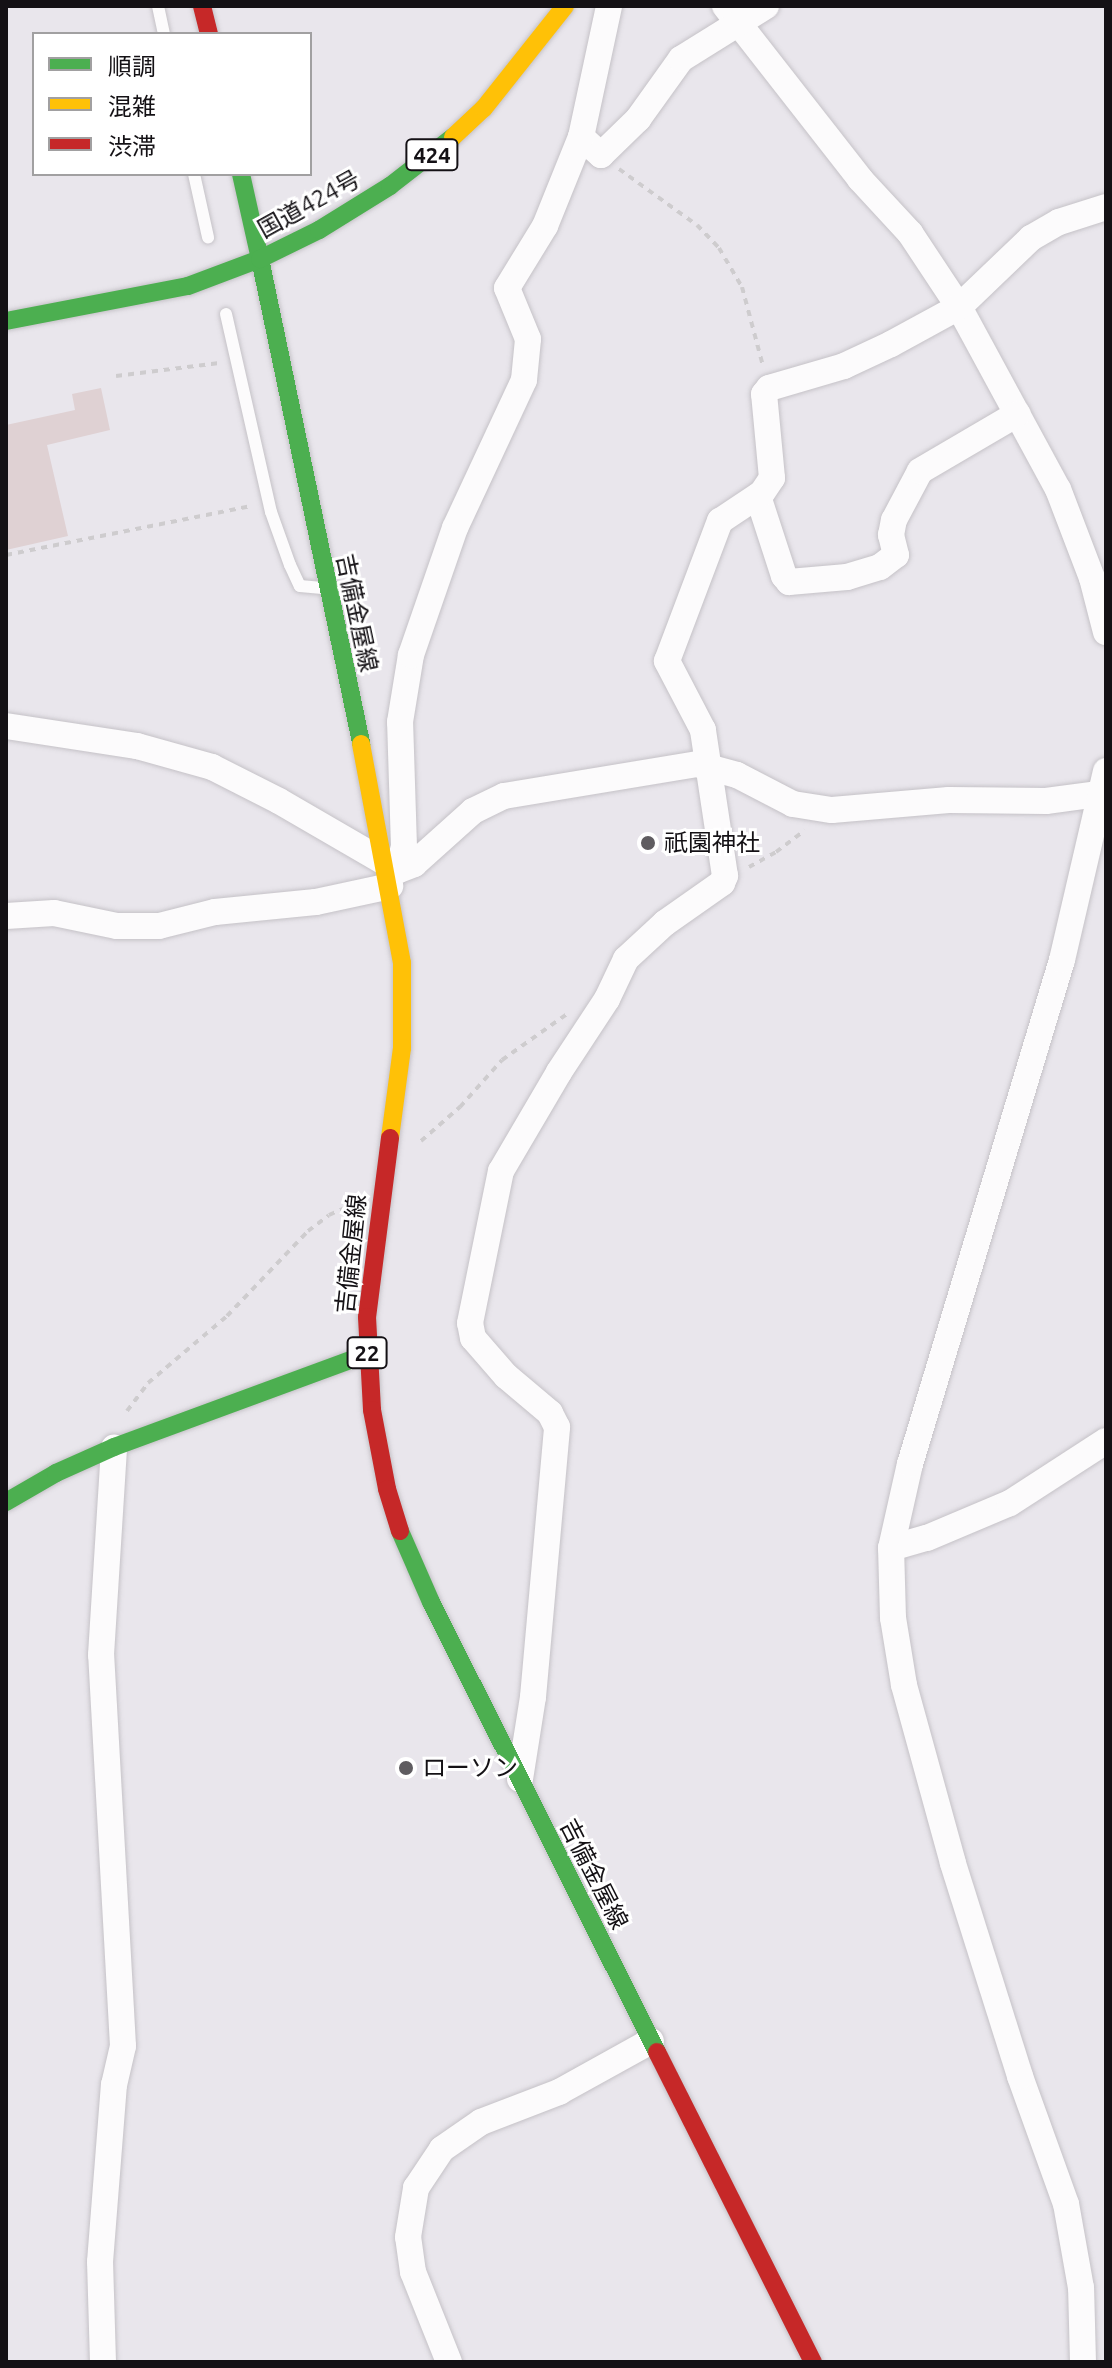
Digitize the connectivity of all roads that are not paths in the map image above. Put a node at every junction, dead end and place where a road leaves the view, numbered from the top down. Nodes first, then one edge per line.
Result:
1 (158, 6) edge
2 (202, 6) edge
3 (565, 6) edge
4 (609, 6) edge
5 (766, 6) edge
6 (732, 14) edge
7 (164, 32) edge
8 (208, 32) edge
9 (581, 137) junction
10 (194, 176) edge
11 (241, 176) edge
12 (1106, 207) edge
13 (208, 237) dead end
14 (260, 259) junction
15 (959, 307) junction
16 (226, 314) dead end
17 (6, 321) edge
18 (1017, 414) junction
19 (758, 496) junction
20 (327, 588) junction
21 (1106, 632) edge
22 (6, 726) edge
23 (706, 764) junction
24 (1105, 786) edge
25 (390, 873) junction
26 (6, 916) edge
27 (367, 1354) junction
28 (1106, 1441) edge
29 (114, 1447) junction
30 (6, 1502) edge
31 (891, 1548) junction
32 (520, 1780) junction
33 (651, 2041) junction
34 (103, 2362) edge
35 (449, 2362) edge
36 (813, 2362) edge
37 (1083, 2362) edge

1 - 7 lane
2 - 8 main road
3 - 14 main road, 国道424号 / 424
4 - 9 street
5 - 6 street
6 - 9 street
6 - 15 street
9 - 25 street
10 - 13 lane
11 - 14 main road, 吉備金屋線
12 - 15 street
14 - 17 main road, 国道424号 / 424
14 - 20 main road, 吉備金屋線 / 22
15 - 18 street
15 - 19 street
16 - 20 lane
18 - 19 street
18 - 21 street
19 - 23 street
20 - 25 main road, 吉備金屋線 / 22
22 - 25 street
23 - 24 street
23 - 25 street
23 - 32 street
24 - 31 street
25 - 26 street
25 - 27 main road, 吉備金屋線 / 22
27 - 29 main road
27 - 32 main road, 吉備金屋線 / 22
28 - 31 street
29 - 30 main road
29 - 34 street
31 - 37 street
32 - 33 main road, 吉備金屋線 / 22
33 - 35 street
33 - 36 main road, 吉備金屋線 / 22

